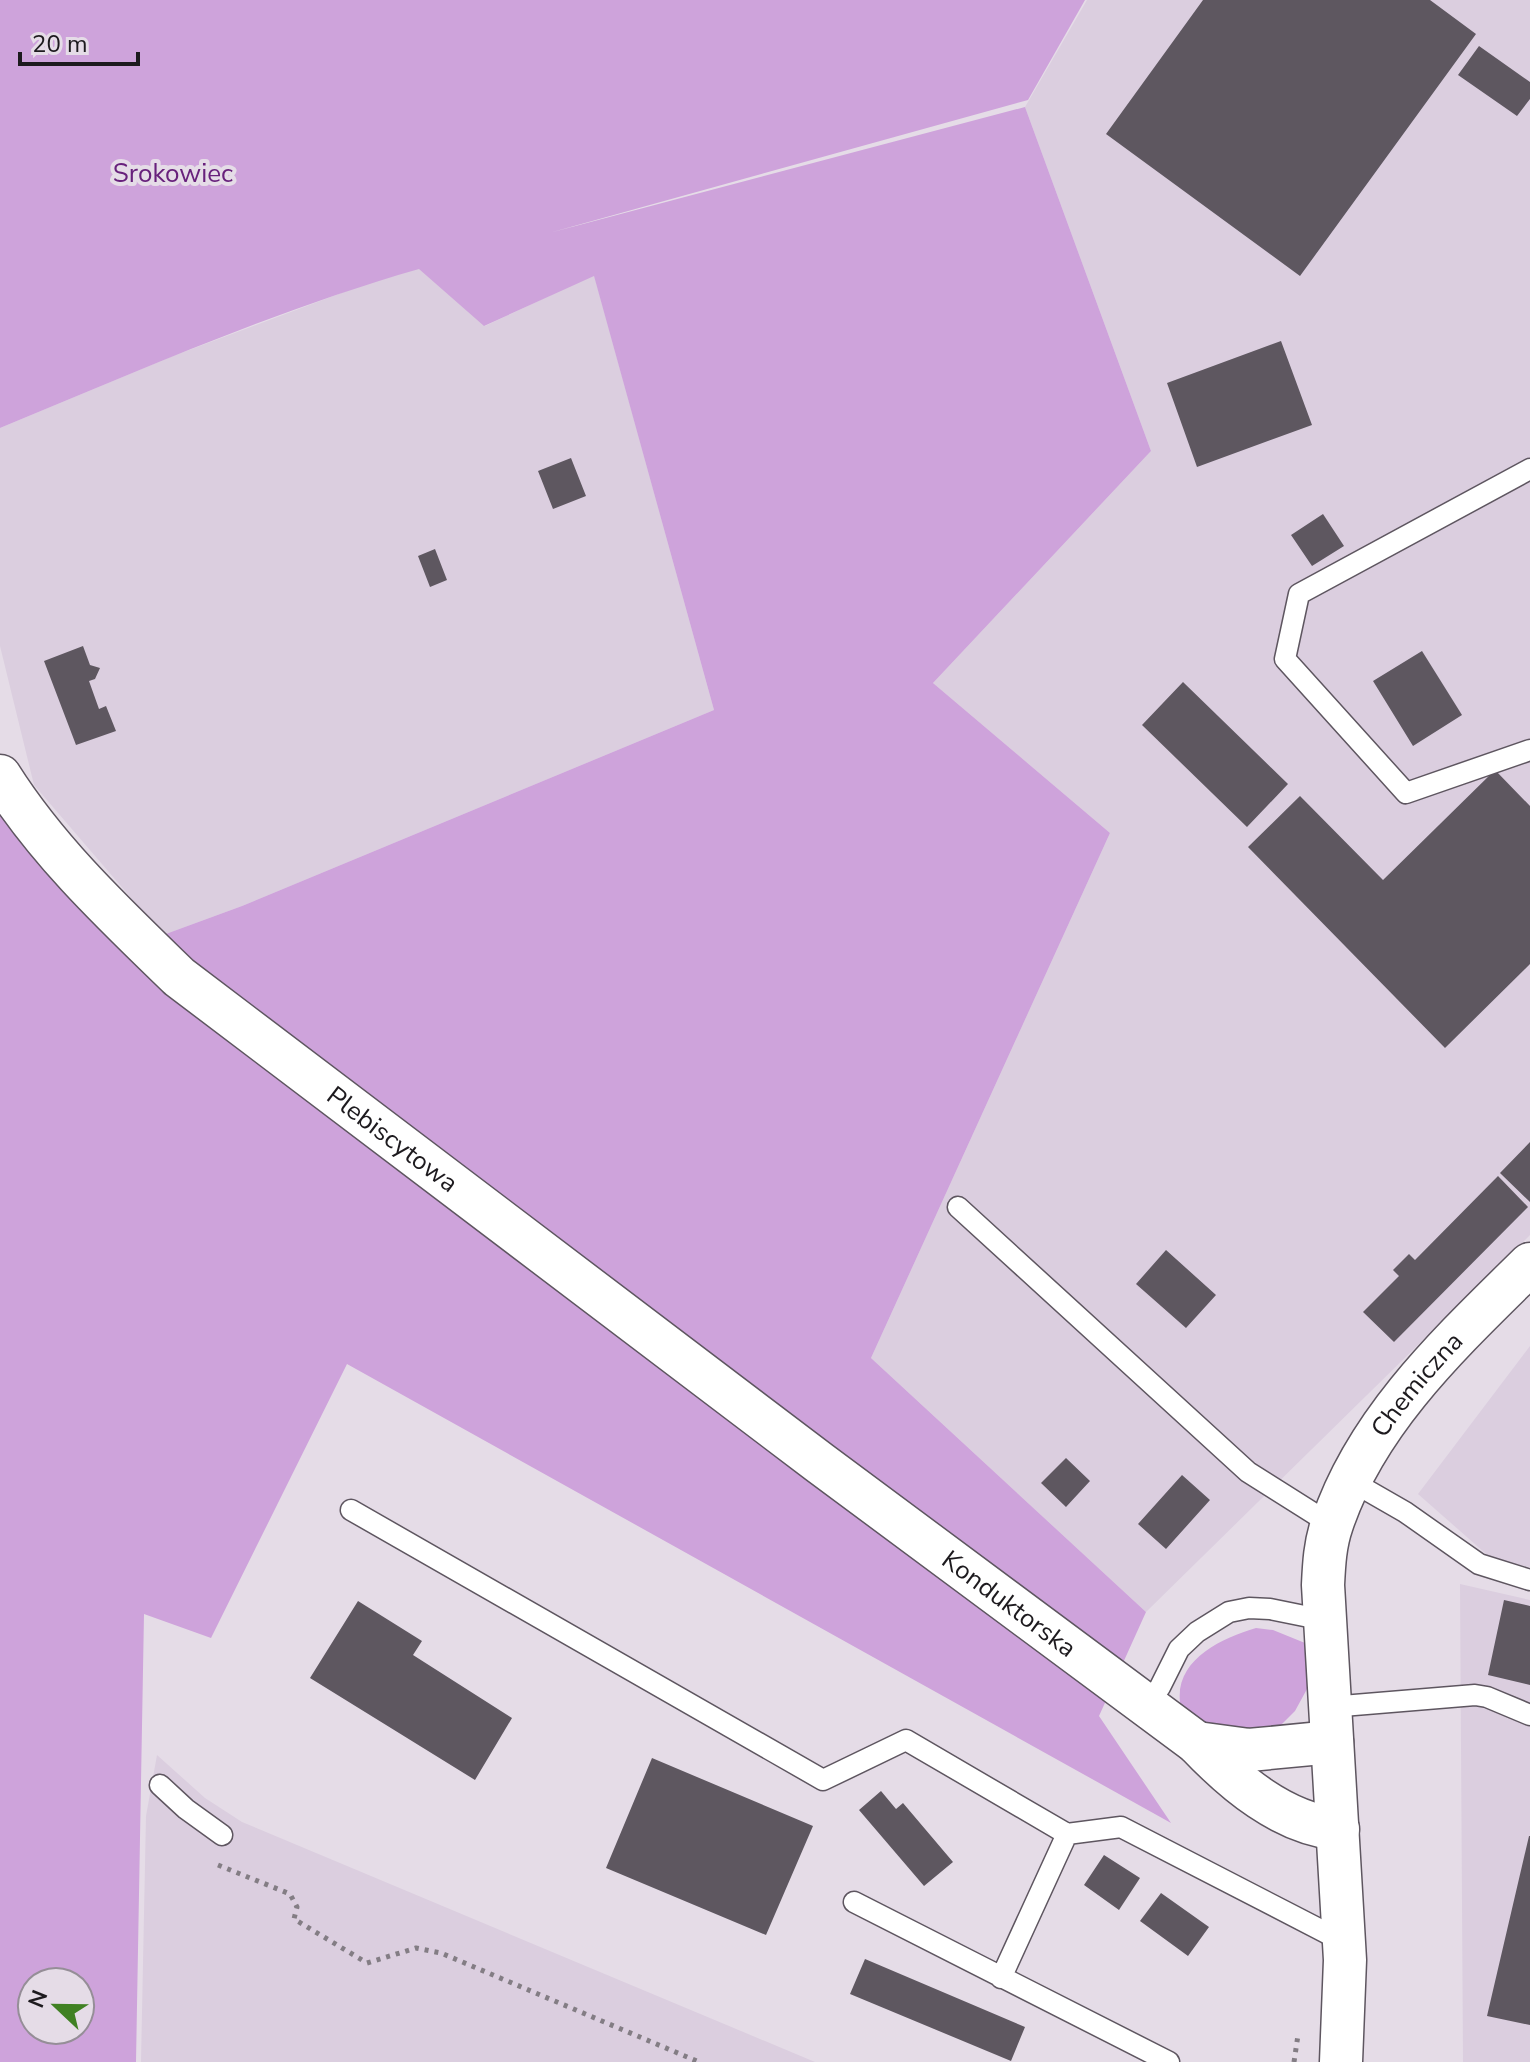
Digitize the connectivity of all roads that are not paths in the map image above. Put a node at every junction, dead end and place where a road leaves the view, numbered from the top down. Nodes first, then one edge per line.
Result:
1 (1530, 469) edge
2 (1530, 750) edge
3 (0, 776) edge
4 (958, 1207) dead end
5 (1530, 1264) edge
6 (820, 1463) joint
7 (1351, 1481) junction
8 (351, 1510) dead end
9 (1332, 1525) junction
10 (1530, 1580) edge
11 (1324, 1620) junction
12 (1146, 1707) junction
13 (1530, 1715) edge
14 (1331, 1724) junction
15 (1197, 1743) junction
16 (160, 1785) dead end
17 (1338, 1829) junction
18 (1067, 1834) junction
19 (222, 1835) dead end
20 (854, 1902) dead end
21 (1344, 1942) junction
22 (1001, 1978) junction
23 (1169, 2062) edge
24 (1341, 2062) edge

1 - 2 lane
3 - 6 street, Plebiscytowa
4 - 9 lane
5 - 7 street, Chemiczna
6 - 12 street, Konduktorska
7 - 9 street, Chemiczna
7 - 10 lane
8 - 18 lane
9 - 11 street
11 - 12 lane
11 - 14 street
12 - 15 street, Konduktorska
13 - 14 lane
14 - 15 street, Konduktorska
14 - 17 street
15 - 17 street, Konduktorska
16 - 19 lane
17 - 21 street
18 - 21 lane
18 - 22 lane
20 - 22 lane
21 - 24 street
22 - 23 lane

